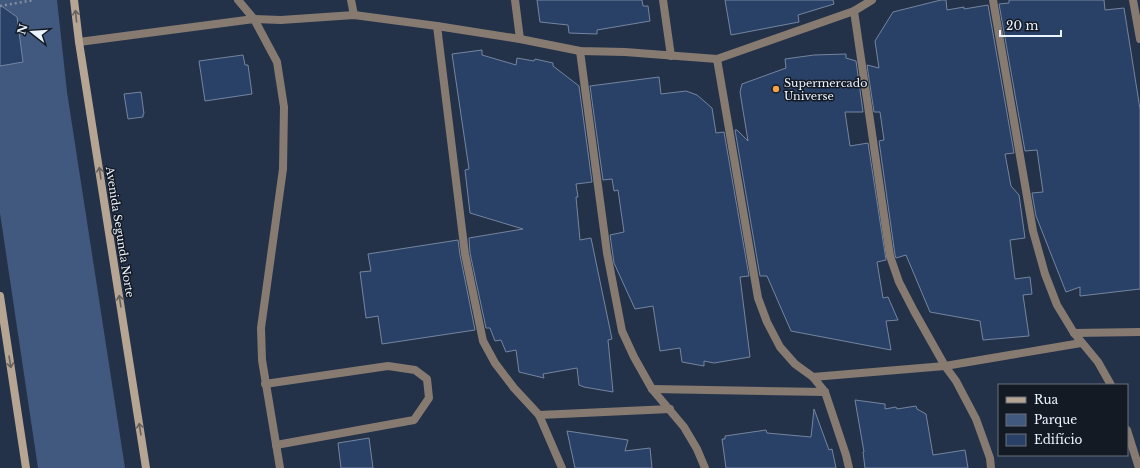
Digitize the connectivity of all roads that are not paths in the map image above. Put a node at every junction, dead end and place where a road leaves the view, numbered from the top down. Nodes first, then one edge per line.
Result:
1 (74, 0) edge
2 (238, 0) edge
3 (351, 0) edge
4 (515, 0) edge
5 (663, 0) edge
6 (872, 0) edge
7 (993, 0) edge
8 (1133, 0) edge
9 (854, 11) junction
10 (354, 15) junction
11 (254, 19) junction
12 (437, 26) junction
13 (520, 39) junction
14 (1140, 39) edge
15 (79, 42) junction
16 (580, 51) junction
17 (671, 56) junction
18 (717, 59) junction
19 (0, 296) edge
20 (1140, 332) edge
21 (1074, 333) junction
22 (1081, 343) junction
23 (945, 366) junction
24 (813, 377) junction
25 (265, 384) junction
26 (1110, 384) edge
27 (652, 389) junction
28 (824, 392) junction
29 (670, 409) junction
30 (540, 416) junction
31 (1128, 433) edge
32 (276, 445) junction
33 (26, 468) edge
34 (146, 468) edge
35 (280, 468) edge
36 (562, 468) edge
37 (705, 468) edge
38 (849, 468) edge
39 (991, 468) edge
40 (1139, 468) edge

15 -> 1 main road, Avenida Segunda Norte
2 - 11 street
3 - 10 street
4 - 13 street
5 - 17 street
6 - 9 street
7 - 21 street
8 - 14 street
9 - 18 street
9 - 23 street
10 - 11 street
10 - 12 street
11 - 15 street
11 - 25 street
12 - 13 street
12 - 30 street
13 - 16 street
34 -> 15 main road, Avenida Segunda Norte
16 - 17 street
16 - 27 street
17 - 18 street
18 - 24 street
19 -> 33 main road
20 - 21 street
21 - 22 street
22 - 23 street
22 - 26 street
23 - 24 street
23 - 39 street
24 - 28 street
25 - 32 street
25 - 32 street
27 - 28 street
27 - 29 street
28 - 38 street
29 - 30 street
29 - 37 street
30 - 36 street
31 - 40 street
32 - 35 street

